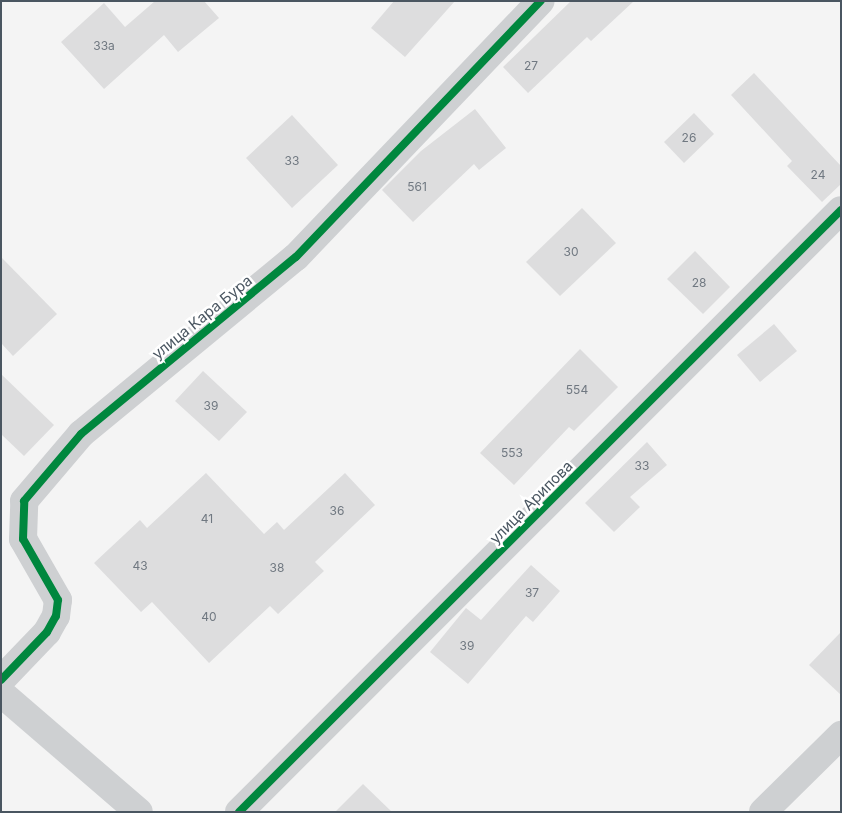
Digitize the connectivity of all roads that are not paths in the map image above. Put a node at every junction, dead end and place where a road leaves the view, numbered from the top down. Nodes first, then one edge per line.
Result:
1 (541, 1) edge
2 (841, 210) edge
3 (1, 680) edge
4 (1, 693) edge
5 (841, 735) edge
6 (139, 812) edge
7 (239, 812) edge
8 (763, 812) edge

1 - 3 street, улица Кара Бура
2 - 7 street, улица Арипова
4 - 6 street
5 - 8 street

